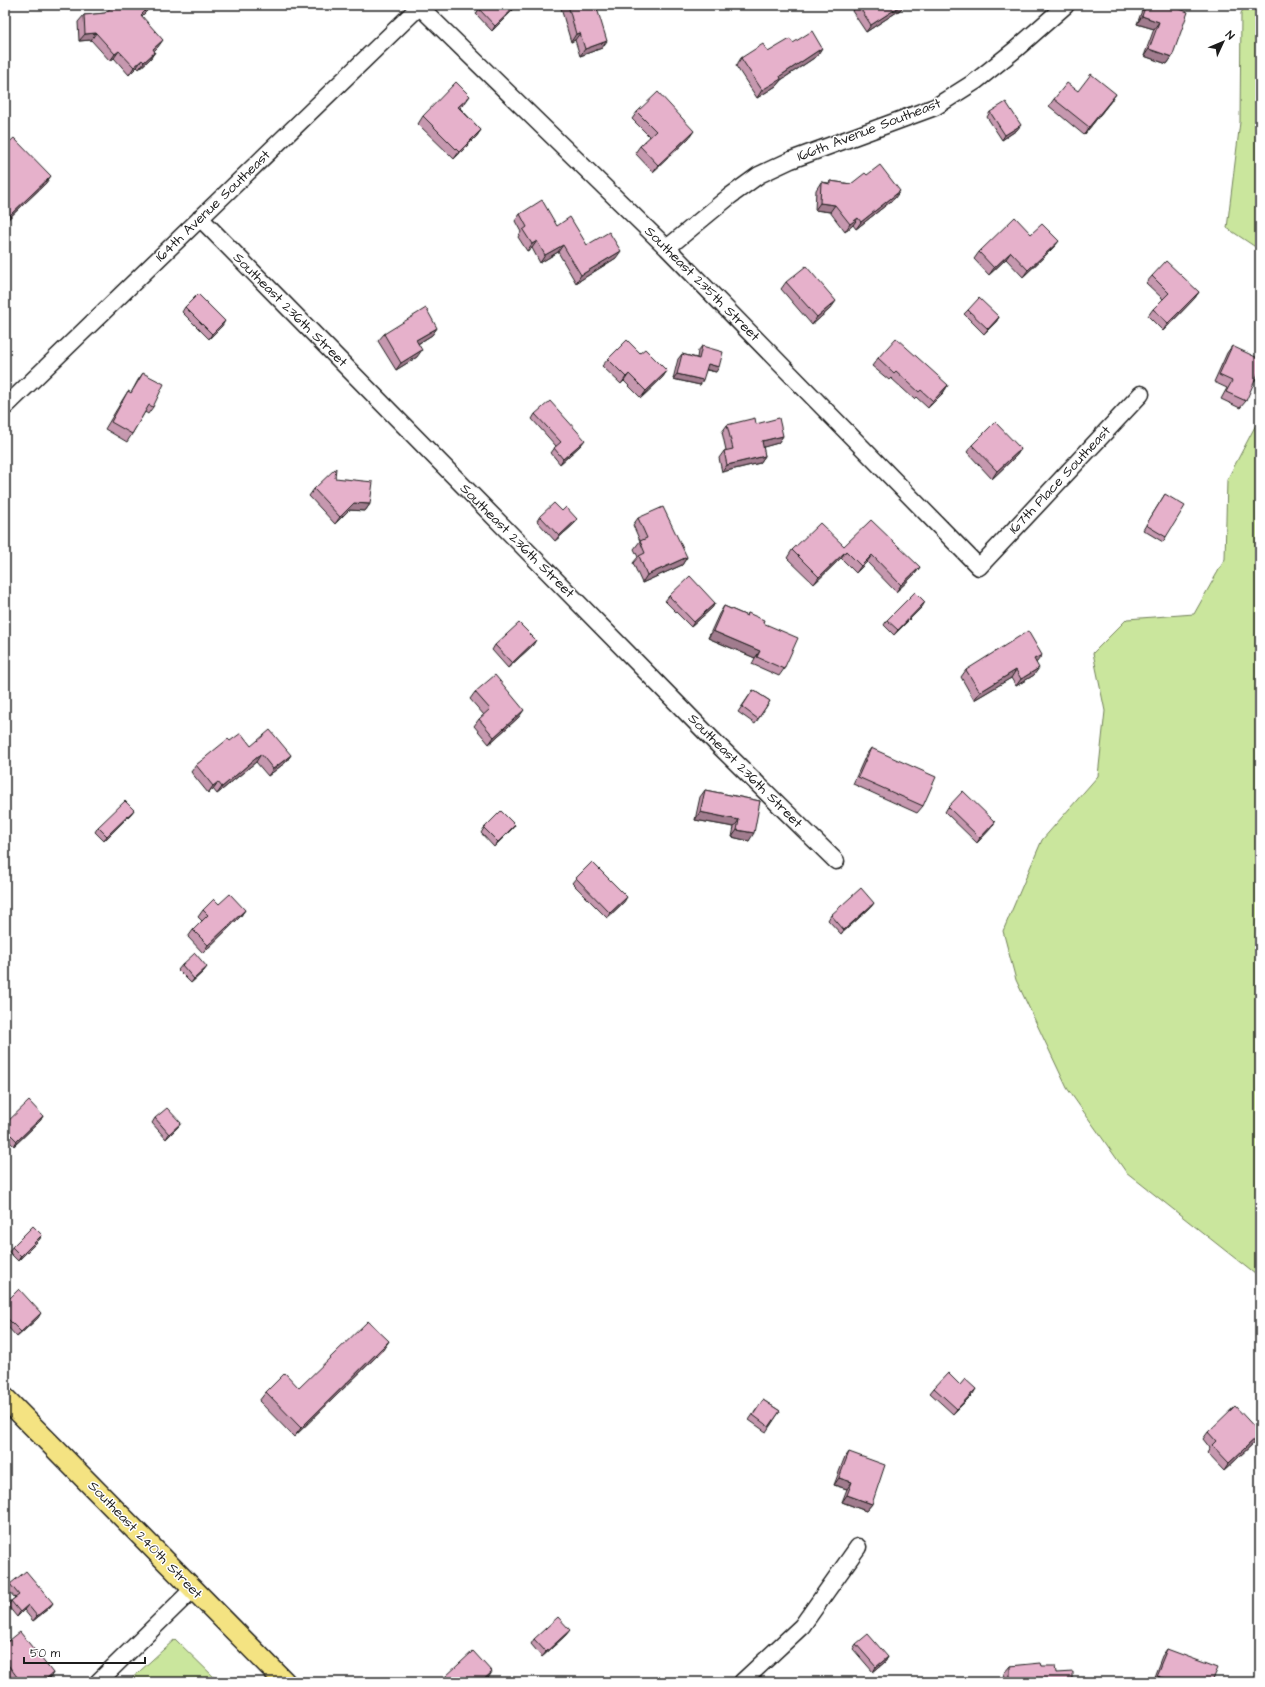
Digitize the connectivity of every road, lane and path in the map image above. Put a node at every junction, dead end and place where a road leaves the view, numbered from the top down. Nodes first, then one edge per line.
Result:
1 (1066, 5) edge
2 (420, 6) edge
3 (200, 218) junction
4 (667, 248) junction
5 (1141, 394) dead end
6 (5, 407) edge
7 (980, 567) joint
8 (836, 861) dead end
9 (5, 1398) edge
10 (858, 1547) dead end
11 (193, 1589) junction
12 (98, 1682) edge
13 (285, 1682) edge
14 (742, 1682) edge

1 - 4 street, 166th Avenue Southeast
2 - 3 street, 164th Avenue Southeast
2 - 4 street, Southeast 235th Street
3 - 6 street, 164th Avenue Southeast
3 - 8 street, Southeast 236th Street
4 - 7 street, Southeast 235th Street
5 - 7 street, 167th Place Southeast
9 - 11 main road, Southeast 240th Street
10 - 14 street
11 - 12 street
11 - 13 main road, Southeast 240th Street

